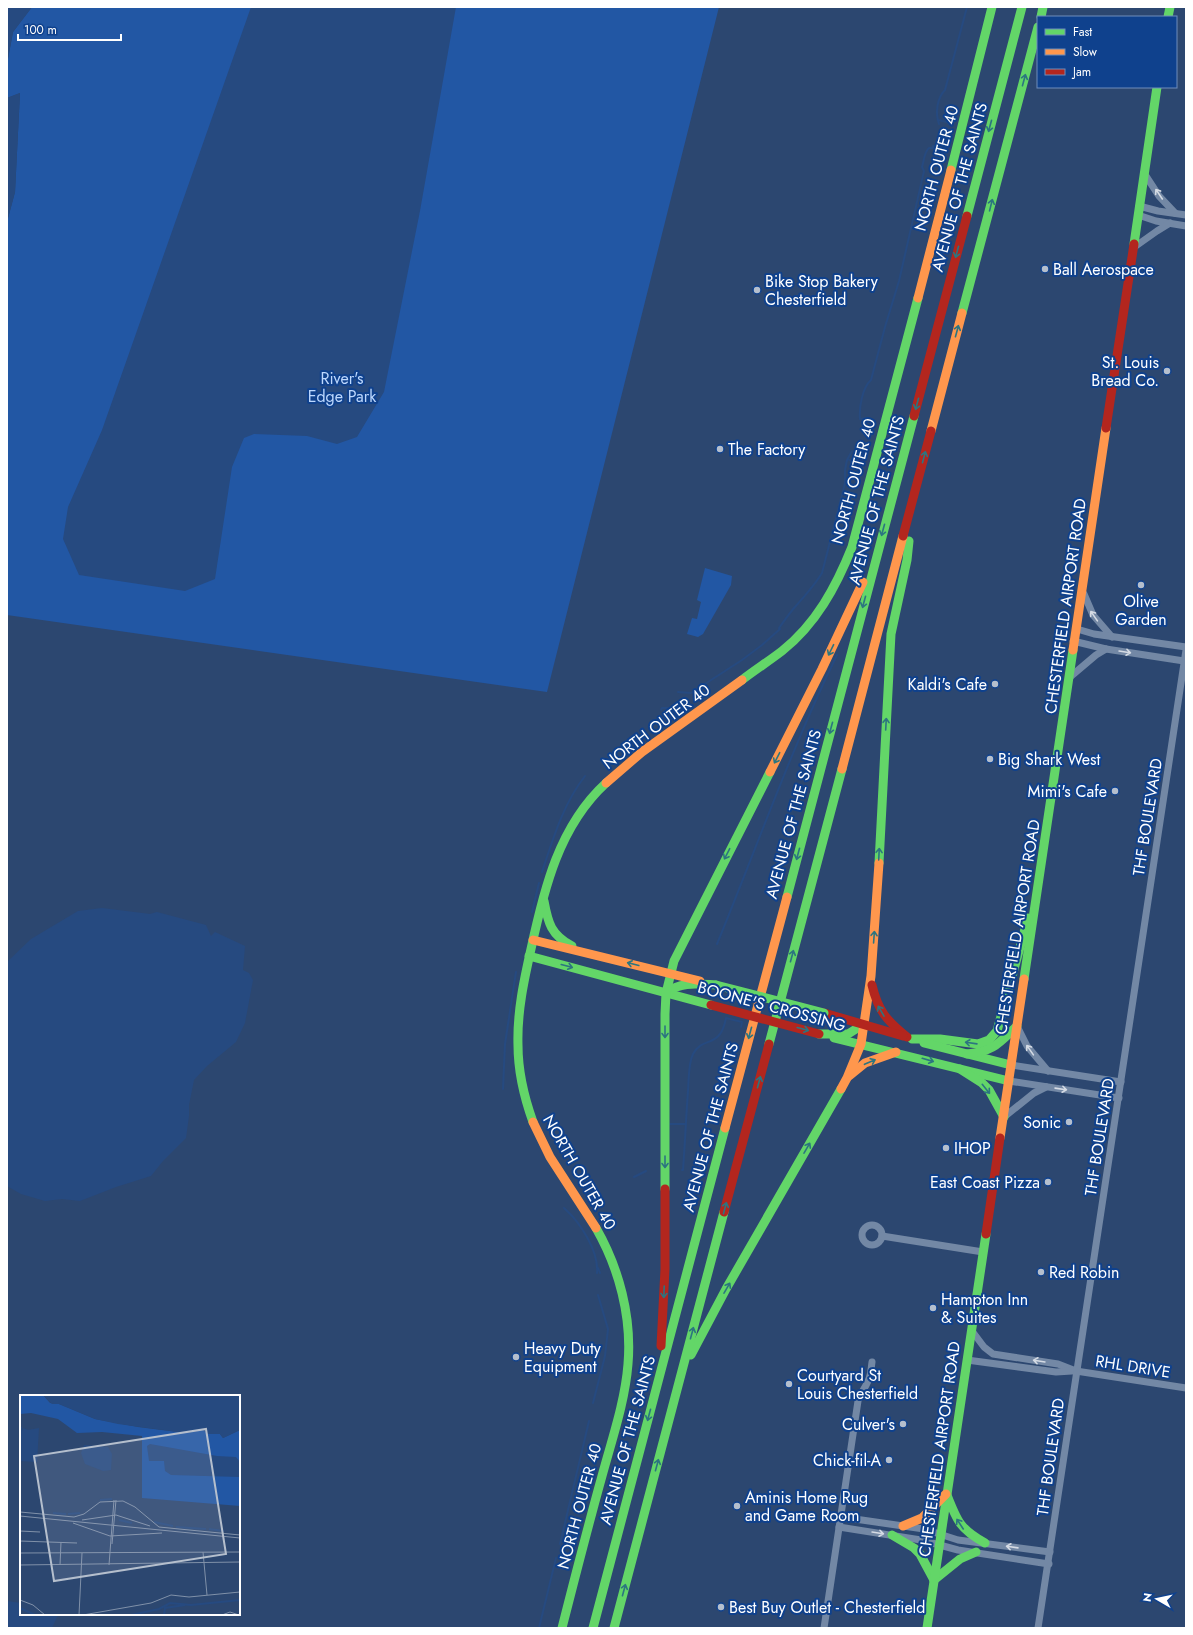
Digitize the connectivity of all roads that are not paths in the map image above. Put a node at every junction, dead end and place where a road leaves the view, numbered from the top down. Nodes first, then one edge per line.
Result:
1 (992, 7) edge
2 (1022, 7) edge
3 (1037, 31) edge
4 (1157, 88) edge
5 (1144, 173) junction
6 (1139, 211) junction
7 (1175, 213) junction
8 (1186, 215) edge
9 (1170, 223) junction
10 (1186, 226) edge
11 (1133, 248) junction
12 (914, 494) junction
13 (878, 551) junction
14 (1082, 591) junction
15 (1077, 629) junction
16 (1112, 637) junction
17 (1074, 641) junction
18 (1186, 646) edge
19 (1106, 649) junction
20 (1186, 650) edge
21 (1184, 661) junction
22 (1070, 677) junction
23 (1036, 889) junction
24 (543, 899) junction
25 (533, 940) junction
26 (582, 952) junction
27 (529, 956) junction
28 (670, 973) junction
29 (871, 976) junction
30 (716, 985) junction
31 (666, 993) junction
32 (864, 1024) junction
33 (1017, 1026) junction
34 (819, 1034) junction
35 (909, 1038) junction
36 (861, 1044) junction
37 (896, 1052) junction
38 (967, 1054) junction
39 (1011, 1065) junction
40 (960, 1068) junction
41 (1048, 1071) junction
42 (847, 1078) junction
43 (1009, 1080) junction
44 (1121, 1082) junction
45 (1046, 1087) junction
46 (1119, 1098) junction
47 (1004, 1117) junction
48 (882, 1236) dead end
49 (983, 1252) junction
50 (971, 1331) junction
51 (967, 1360) junction
52 (872, 1362) dead end
53 (682, 1371) junction
54 (1076, 1371) junction
55 (659, 1377) junction
56 (1186, 1388) edge
57 (946, 1494) junction
58 (840, 1517) junction
59 (903, 1526) junction
60 (839, 1527) junction
61 (941, 1534) junction
62 (892, 1535) junction
63 (985, 1543) junction
64 (940, 1545) junction
65 (976, 1552) junction
66 (1050, 1552) junction
67 (1049, 1564) junction
68 (934, 1580) junction
69 (562, 1628) edge
70 (593, 1628) edge
71 (614, 1628) edge
72 (824, 1628) edge
73 (927, 1628) edge
74 (1038, 1628) edge

1 - 24 main road, NORTH OUTER 40
2 -> 13 main road, AVENUE OF THE SAINTS
12 -> 3 main road
4 - 5 main road, CHESTERFIELD AIRPORT ROAD
5 - 6 main road, CHESTERFIELD AIRPORT ROAD
7 -> 5 street
6 - 7 street
6 - 9 street
6 - 11 main road, CHESTERFIELD AIRPORT ROAD
7 - 8 street
9 - 10 street
9 - 11 street
11 - 14 main road, CHESTERFIELD AIRPORT ROAD
29 -> 12 main road
53 -> 12 main road
13 -> 28 main road
13 -> 55 main road, AVENUE OF THE SAINTS
14 - 15 main road, CHESTERFIELD AIRPORT ROAD
16 -> 14 street
15 - 16 street
15 - 17 main road, CHESTERFIELD AIRPORT ROAD
16 - 18 street
17 - 19 street
17 - 22 main road, CHESTERFIELD AIRPORT ROAD
19 -> 21 street
19 - 22 street
20 - 21 street, THF BOULEVARD
21 - 44 street, THF BOULEVARD
22 - 23 main road, CHESTERFIELD AIRPORT ROAD
23 - 33 main road, CHESTERFIELD AIRPORT ROAD
23 -> 35 main road
24 - 25 main road, NORTH OUTER 40
24 - 26 main road
25 - 26 main road, BOONE'S CROSSING
25 - 27 main road, NORTH OUTER 40
28 -> 26 main road, BOONE'S CROSSING
27 -> 31 main road, BOONE'S CROSSING
27 - 69 main road, NORTH OUTER 40
28 - 30 main road, BOONE'S CROSSING
28 - 31 main road
29 - 32 main road
35 -> 29 main road
30 - 31 main road
30 - 32 main road, BOONE'S CROSSING, bridge
31 -> 34 main road, BOONE'S CROSSING, bridge
31 -> 55 main road
32 - 34 main road
32 - 35 main road, BOONE'S CROSSING
32 - 36 main road
33 - 38 main road
33 - 39 main road, CHESTERFIELD AIRPORT ROAD
41 -> 33 street
34 - 36 main road, BOONE'S CROSSING
35 - 38 main road, BOONE'S CROSSING
36 - 37 main road, BOONE'S CROSSING
36 - 42 main road
37 -> 40 main road, BOONE'S CROSSING
42 -> 37 main road
38 - 39 main road, BOONE'S CROSSING
39 - 41 street
39 - 43 main road, CHESTERFIELD AIRPORT ROAD
40 - 43 main road, BOONE'S CROSSING
40 -> 47 main road
41 - 44 street
53 -> 42 main road
43 - 45 street
43 - 47 main road, CHESTERFIELD AIRPORT ROAD
44 - 46 street, THF BOULEVARD
45 -> 46 street
45 - 47 street
46 - 54 street, THF BOULEVARD
47 - 49 main road, CHESTERFIELD AIRPORT ROAD
48 - 49 street
49 - 50 main road, CHESTERFIELD AIRPORT ROAD
50 - 51 main road, CHESTERFIELD AIRPORT ROAD
54 -> 50 street, RHL DRIVE
51 - 54 street, RHL DRIVE
51 - 57 main road, CHESTERFIELD AIRPORT ROAD
52 - 58 street
71 -> 53 main road
54 - 56 street, RHL DRIVE
54 - 66 street, THF BOULEVARD
55 -> 70 main road, AVENUE OF THE SAINTS
57 - 59 main road
57 - 61 main road, CHESTERFIELD AIRPORT ROAD
63 -> 57 main road
58 - 59 street
58 - 60 street
59 - 61 street
60 -> 62 street
60 - 72 street
61 - 63 street
61 - 64 main road, CHESTERFIELD AIRPORT ROAD
62 - 64 street
62 - 68 main road
66 -> 63 street
64 - 65 street
64 - 68 main road, CHESTERFIELD AIRPORT ROAD
65 - 67 street
65 - 68 main road
66 - 67 street, THF BOULEVARD
67 - 74 street, THF BOULEVARD
68 - 73 main road, CHESTERFIELD AIRPORT ROAD

